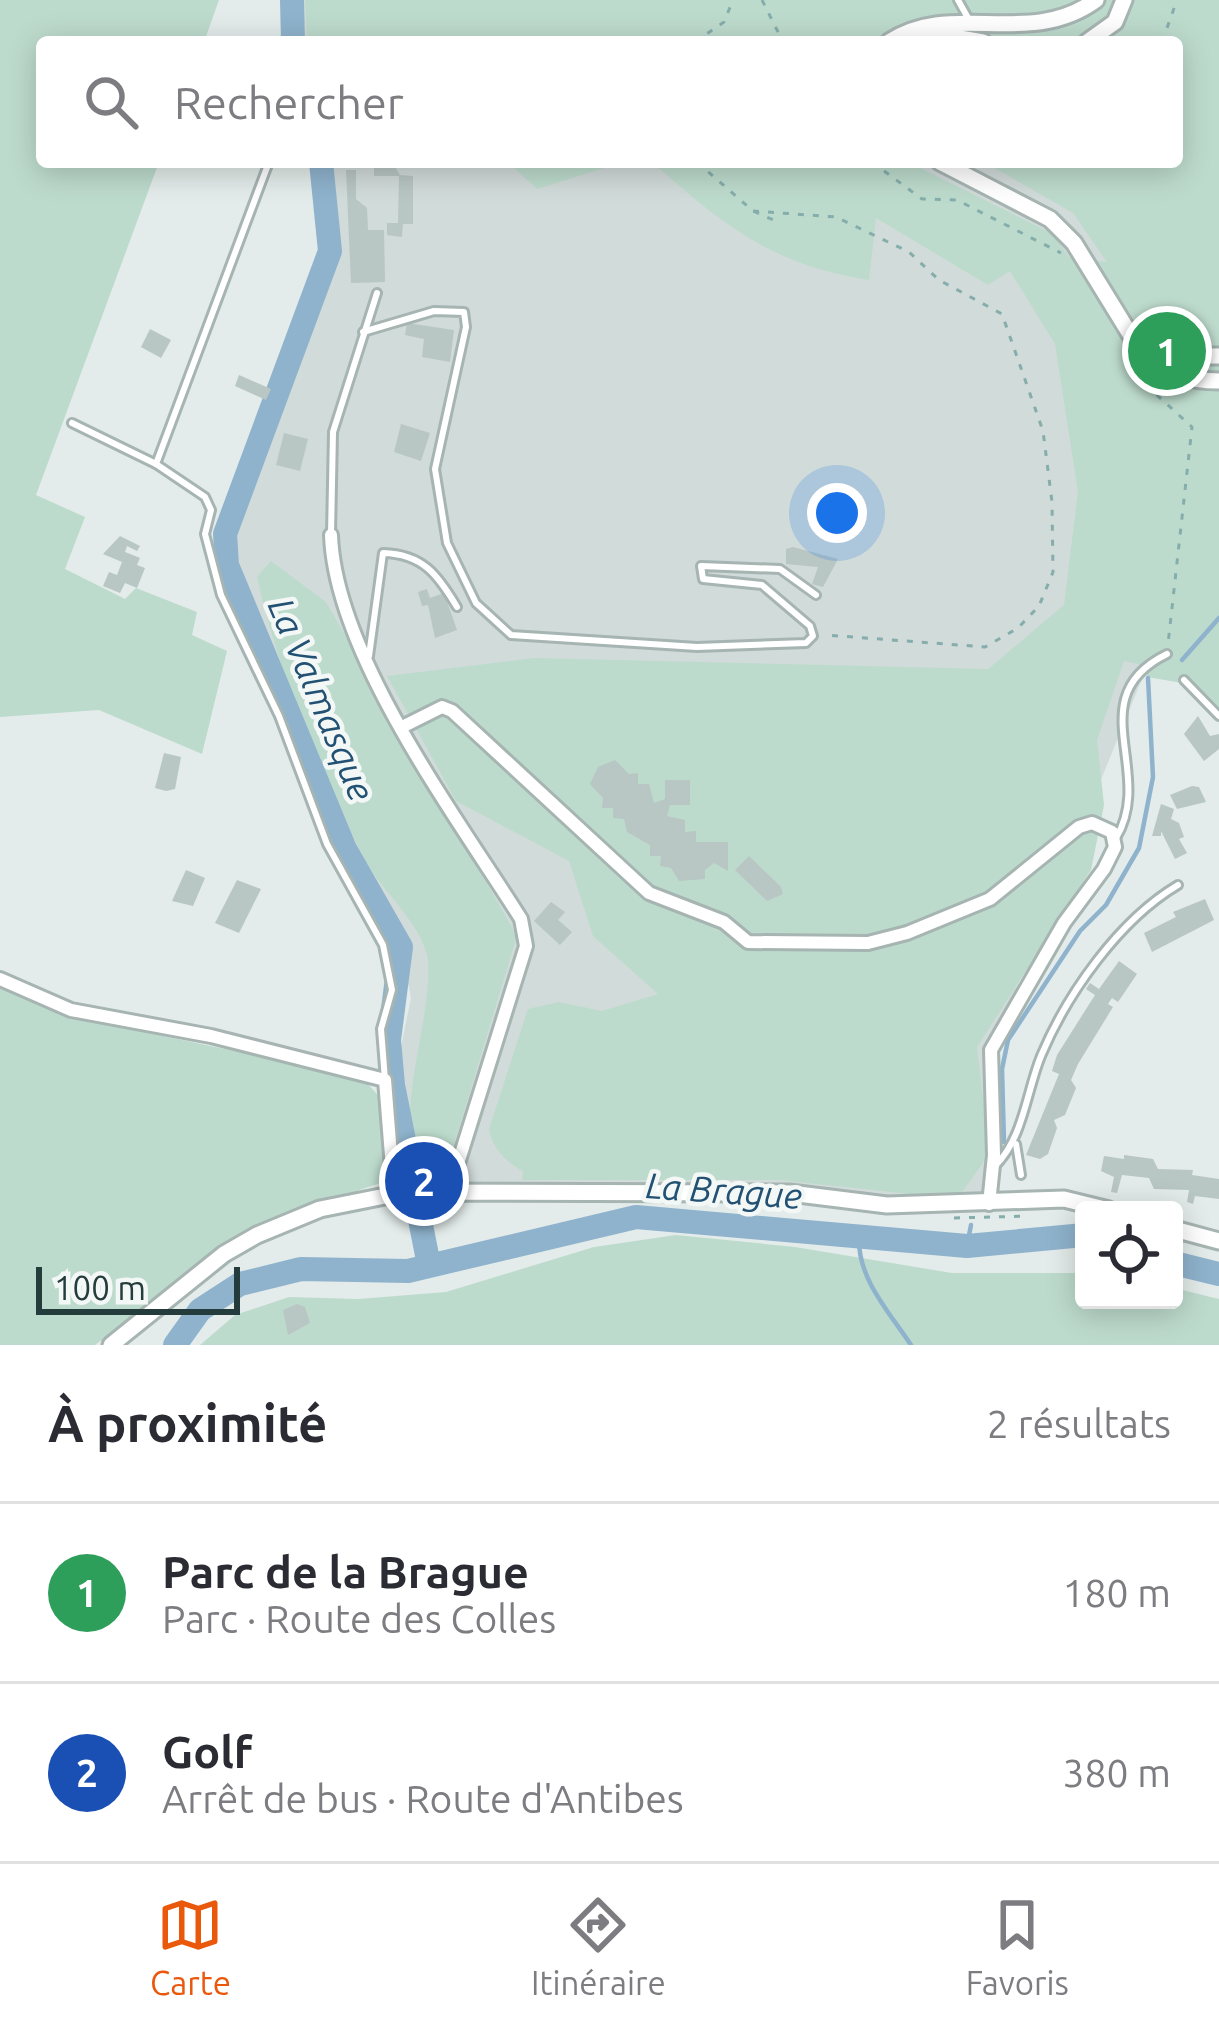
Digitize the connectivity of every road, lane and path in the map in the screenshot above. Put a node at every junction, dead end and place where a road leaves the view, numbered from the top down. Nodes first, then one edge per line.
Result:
1 (733, 0) edge
2 (763, 0) edge
3 (958, 0) edge
4 (1096, 0) edge
5 (1124, 0) edge
6 (1177, 0) edge
7 (972, 25) junction
8 (916, 30) junction
9 (704, 36) edge
10 (780, 36) edge
11 (903, 36) edge
12 (950, 36) edge
13 (1096, 36) edge
14 (1164, 36) edge
15 (267, 168) edge
16 (704, 168) edge
17 (880, 168) edge
18 (952, 168) edge
19 (753, 211) junction
20 (778, 222) dead end
21 (1063, 254) dead end
22 (377, 293) dead end
23 (1129, 330) junction
24 (363, 332) junction
25 (1219, 356) edge
26 (1138, 370) dead end
27 (1219, 381) edge
28 (72, 423) dead end
29 (156, 464) junction
30 (331, 535) joint
31 (815, 595) dead end
32 (457, 608) dead end
33 (813, 636) junction
34 (1167, 654) joint
35 (368, 666) junction
36 (1184, 680) dead end
37 (1219, 716) edge
38 (402, 727) junction
39 (1116, 838) junction
40 (1178, 885) dead end
41 (0, 979) edge
42 (385, 1080) junction
43 (1016, 1141) junction
44 (993, 1168) junction
45 (1021, 1175) dead end
46 (450, 1189) junction
47 (400, 1193) junction
48 (1075, 1202) edge
49 (989, 1204) junction
50 (1183, 1231) edge
51 (1219, 1241) edge
52 (111, 1345) edge

1 - 9 path
2 - 10 path
3 - 7 lane
4 - 7 street
5 - 13 street
6 - 14 path
7 - 8 street
8 - 11 street
8 - 12 street
15 - 29 lane
16 - 19 path
17 - 21 path
18 - 23 street
19 - 20 path
19 - 33 path
22 - 24 lane
23 - 25 street
23 - 27 street
24 - 30 lane
24 - 33 lane
26 - 34 path
28 - 29 lane
29 - 42 lane
30 - 35 street
31 - 33 lane
32 - 35 lane
34 - 39 lane
35 - 38 street
36 - 37 lane
38 - 39 street
38 - 46 street
39 - 44 street
40 - 43 lane
41 - 42 street
42 - 47 street
43 - 44 lane
43 - 45 lane
44 - 49 street
46 - 47 street
46 - 49 street
47 - 52 street
48 - 49 street
50 - 51 street

